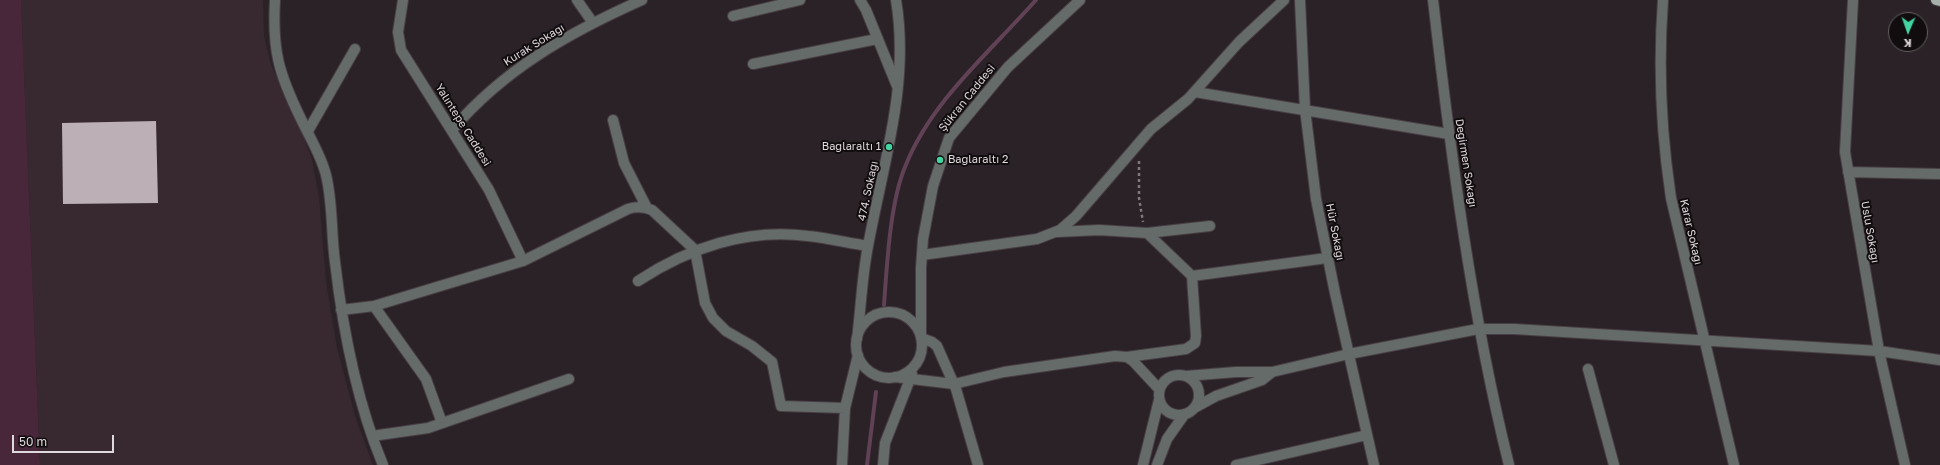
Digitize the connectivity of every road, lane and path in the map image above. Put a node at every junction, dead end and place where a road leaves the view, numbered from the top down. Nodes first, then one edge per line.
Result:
1 (275, 0) edge
2 (402, 0) edge
3 (577, 0) edge
4 (642, 0) edge
5 (800, 0) edge
6 (860, 0) edge
7 (896, 0) edge
8 (1080, 0) edge
9 (1284, 0) edge
10 (1300, 0) edge
11 (1433, 0) edge
12 (1663, 0) edge
13 (1853, 0) edge
14 (1936, 0) edge
15 (1940, 1) edge
16 (733, 16) dead end
17 (593, 23) junction
18 (877, 39) junction
19 (355, 49) dead end
20 (753, 64) dead end
21 (898, 87) junction
22 (1194, 92) junction
23 (1305, 109) junction
24 (613, 120) dead end
25 (452, 130) junction
26 (308, 131) junction
27 (1449, 134) junction
28 (1139, 160) dead end
29 (1848, 172) junction
30 (1940, 174) edge
31 (647, 208) junction
32 (1210, 226) dead end
33 (1057, 232) junction
34 (1147, 233) junction
35 (868, 246) junction
36 (696, 250) junction
37 (922, 255) junction
38 (1327, 258) junction
39 (523, 261) junction
40 (1192, 276) junction
41 (638, 281) dead end
42 (374, 306) junction
43 (341, 310) junction
44 (1478, 329) junction
45 (921, 337) junction
46 (857, 339) junction
47 (1704, 341) junction
48 (1879, 351) junction
49 (1349, 354) junction
50 (858, 355) junction
51 (1127, 357) junction
52 (1940, 360) edge
53 (915, 366) junction
54 (1588, 369) dead end
55 (1272, 372) junction
56 (1186, 376) junction
57 (895, 378) junction
58 (569, 379) dead end
59 (910, 379) junction
60 (954, 384) junction
61 (1159, 389) junction
62 (1159, 400) junction
63 (1196, 406) junction
64 (845, 408) junction
65 (1184, 415) junction
66 (442, 423) junction
67 (1367, 435) junction
68 (372, 436) junction
69 (383, 465) edge
70 (842, 465) edge
71 (883, 465) edge
72 (978, 465) edge
73 (1143, 465) edge
74 (1157, 465) edge
75 (1236, 465) edge
76 (1374, 465) edge
77 (1509, 465) edge
78 (1614, 465) edge
79 (1734, 465) edge
80 (1905, 465) edge

1 - 26 street
2 - 25 street, Yalıntepe Caddesi
3 - 17 street
4 - 17 street, Kurak Sokağı
5 - 16 street
6 - 18 street
7 - 21 street, 474. Sokağı
8 - 37 street, Şükran Caddesi
9 - 22 street
10 - 23 street, Hür Sokağı
11 - 27 street, Değirmen Sokağı
12 - 47 street, Karar Sokağı
13 - 29 street, Uslu Sokağı
14 - 15 main road
17 - 25 street, Kurak Sokağı
18 - 20 street
18 - 21 street
19 - 26 street
21 - 35 street, 474. Sokağı
22 - 23 street
22 - 33 street
23 - 27 street
23 - 38 street, Hür Sokağı
24 - 31 street
25 - 39 street, Yalıntepe Caddesi
26 - 43 street
27 - 44 street, Değirmen Sokağı
28 - 34 path
29 - 30 street
29 - 48 street, Uslu Sokağı
31 - 36 street
31 - 39 street
32 - 34 street
33 - 34 street
33 - 37 street
34 - 40 street
35 - 36 street
35 - 46 street, 474. Sokağı
36 - 41 street
36 - 64 street
37 - 45 street, Şükran Caddesi
38 - 40 street
38 - 49 street, Hür Sokağı
39 - 42 street
40 - 51 street
42 - 43 street
42 - 66 street
43 - 68 street
44 - 47 street
44 - 49 street
44 - 77 street, Değirmen Sokağı
45 - 46 street
45 - 53 street
45 - 60 street
46 - 50 street
47 - 48 street
47 - 79 street, Karar Sokağı
48 - 52 street
48 - 80 street, Uslu Sokağı
49 - 55 street
49 - 67 street, Hür Sokağı
50 - 57 street
50 - 64 street
51 - 60 street
51 - 61 street
53 - 57 street
53 - 59 street
54 - 78 street
55 - 56 street
55 - 63 street
56 - 61 street
56 - 63 street
57 - 59 street
58 - 66 street
59 - 60 street
59 - 71 street
60 - 72 street
61 - 62 street
62 - 65 street
62 - 73 street
63 - 65 street
64 - 70 street
65 - 74 street
66 - 68 street
67 - 75 street
67 - 76 street, Hür Sokağı
68 - 69 street

